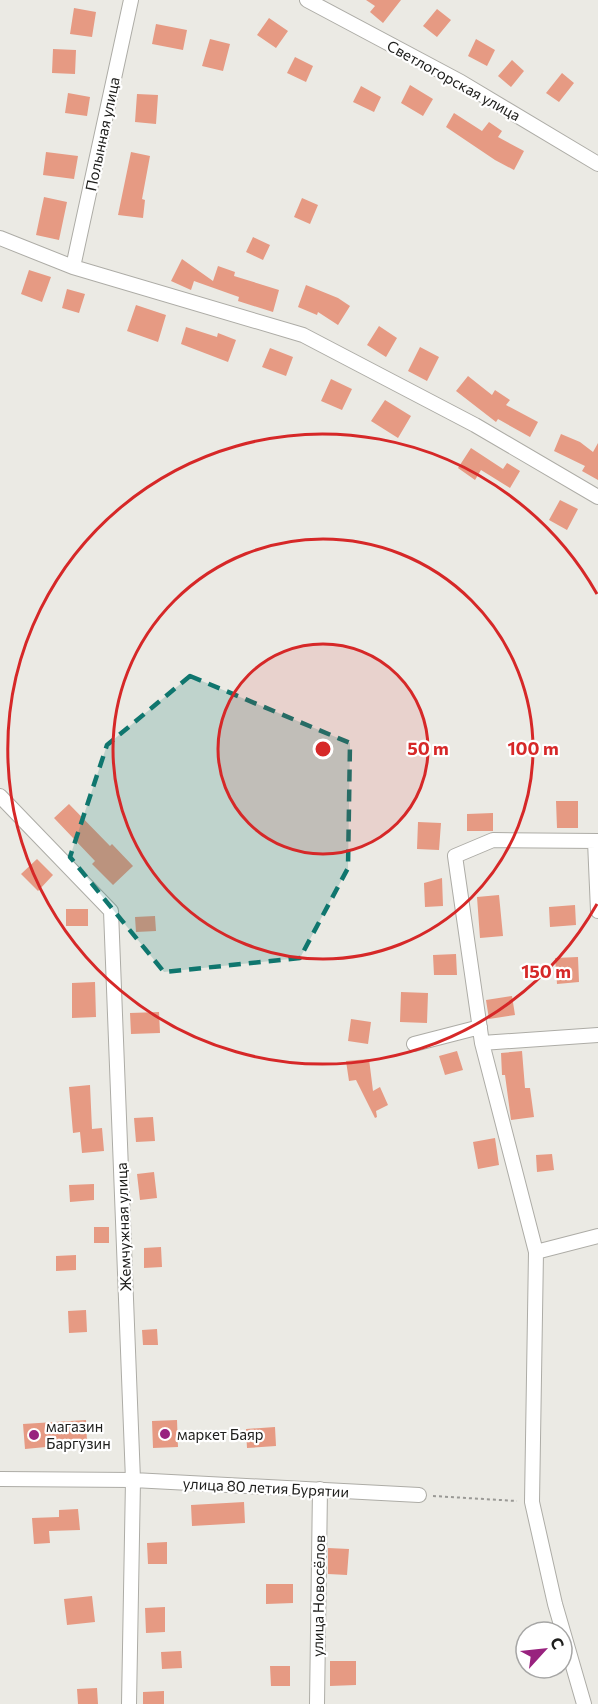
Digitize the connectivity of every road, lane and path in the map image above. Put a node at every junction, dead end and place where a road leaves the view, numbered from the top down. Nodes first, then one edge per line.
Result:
1 (130, 0) edge
2 (308, 0) edge
3 (598, 164) edge
4 (0, 238) edge
5 (74, 267) junction
6 (598, 497) edge
7 (0, 796) edge
8 (596, 841) edge
9 (598, 911) edge
10 (480, 1027) junction
11 (598, 1035) edge
12 (482, 1043) junction
13 (414, 1044) dead end
14 (598, 1236) edge
15 (536, 1252) junction
16 (0, 1479) edge
17 (133, 1480) junction
18 (320, 1489) junction
19 (418, 1495) joint
20 (527, 1502) junction
21 (129, 1704) edge
22 (317, 1704) edge
23 (584, 1704) edge

1 - 5 street, Полынная улица
2 - 3 street, Светлогорская улица
4 - 5 street
5 - 6 street
7 - 17 street, Жемчужная улица
8 - 9 street
8 - 10 street
10 - 12 street
10 - 13 street
11 - 12 street
12 - 15 street
14 - 15 street
15 - 20 street
16 - 17 street, улица 80 летия Бурятии
17 - 18 street, улица 80 летия Бурятии
17 - 21 street, Жемчужная улица
18 - 19 street, улица 80 летия Бурятии
18 - 22 street, улица Новосёлов
19 - 20 path
20 - 23 street

